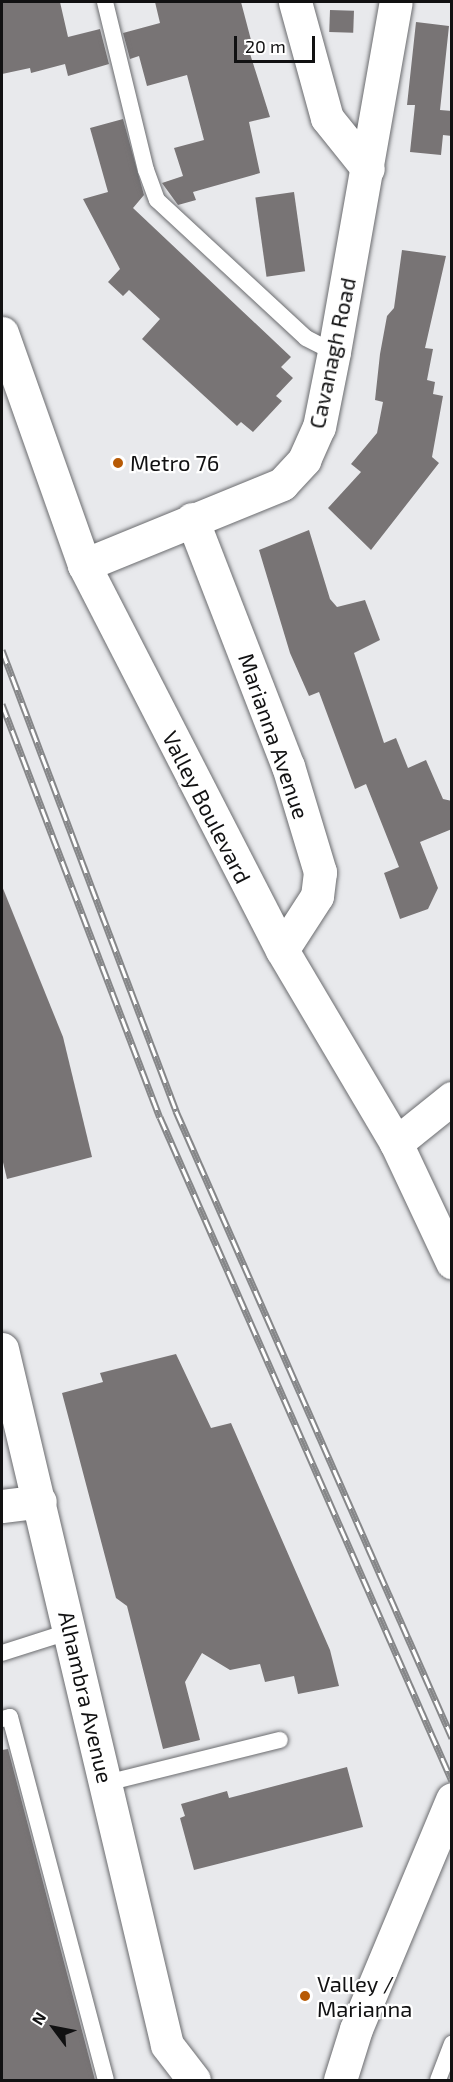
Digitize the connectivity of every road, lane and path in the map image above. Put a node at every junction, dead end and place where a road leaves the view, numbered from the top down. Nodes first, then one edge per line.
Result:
1 (105, 2) edge
2 (295, 2) edge
3 (396, 2) edge
4 (368, 169) junction
5 (2, 333) edge
6 (334, 352) junction
7 (192, 519) junction
8 (84, 565) junction
9 (282, 950) junction
10 (452, 1098) edge
11 (396, 1143) junction
12 (452, 1262) edge
13 (2, 1349) edge
14 (40, 1502) junction
15 (2, 1506) edge
16 (71, 1631) junction
17 (2, 1653) edge
18 (2, 1719) edge
19 (280, 1740) dead end
20 (106, 1783) junction
21 (452, 1799) edge
22 (452, 2043) edge
23 (167, 2045) junction
24 (106, 2080) edge
25 (166, 2080) edge
26 (194, 2080) edge
27 (340, 2080) edge
28 (438, 2080) edge

1 - 6 lane
2 - 4 main road
3 - 4 main road, Cavanagh Road
4 - 6 main road, Cavanagh Road
5 - 8 main road, Valley Boulevard
6 - 7 main road, Cavanagh Road
7 - 8 main road, Cavanagh Road
7 - 9 main road, Marianna Avenue
8 - 9 main road, Valley Boulevard
9 - 11 main road, Valley Boulevard
10 - 11 main road
11 - 12 main road, Valley Boulevard
13 - 14 main road, Alhambra Avenue
14 - 15 main road
14 - 16 main road, Alhambra Avenue
16 - 17 lane
16 - 20 main road, Alhambra Avenue
18 - 24 lane
19 - 20 lane
20 - 23 main road, Alhambra Avenue
21 - 27 main road
22 - 28 lane
23 - 25 main road
23 - 26 main road

